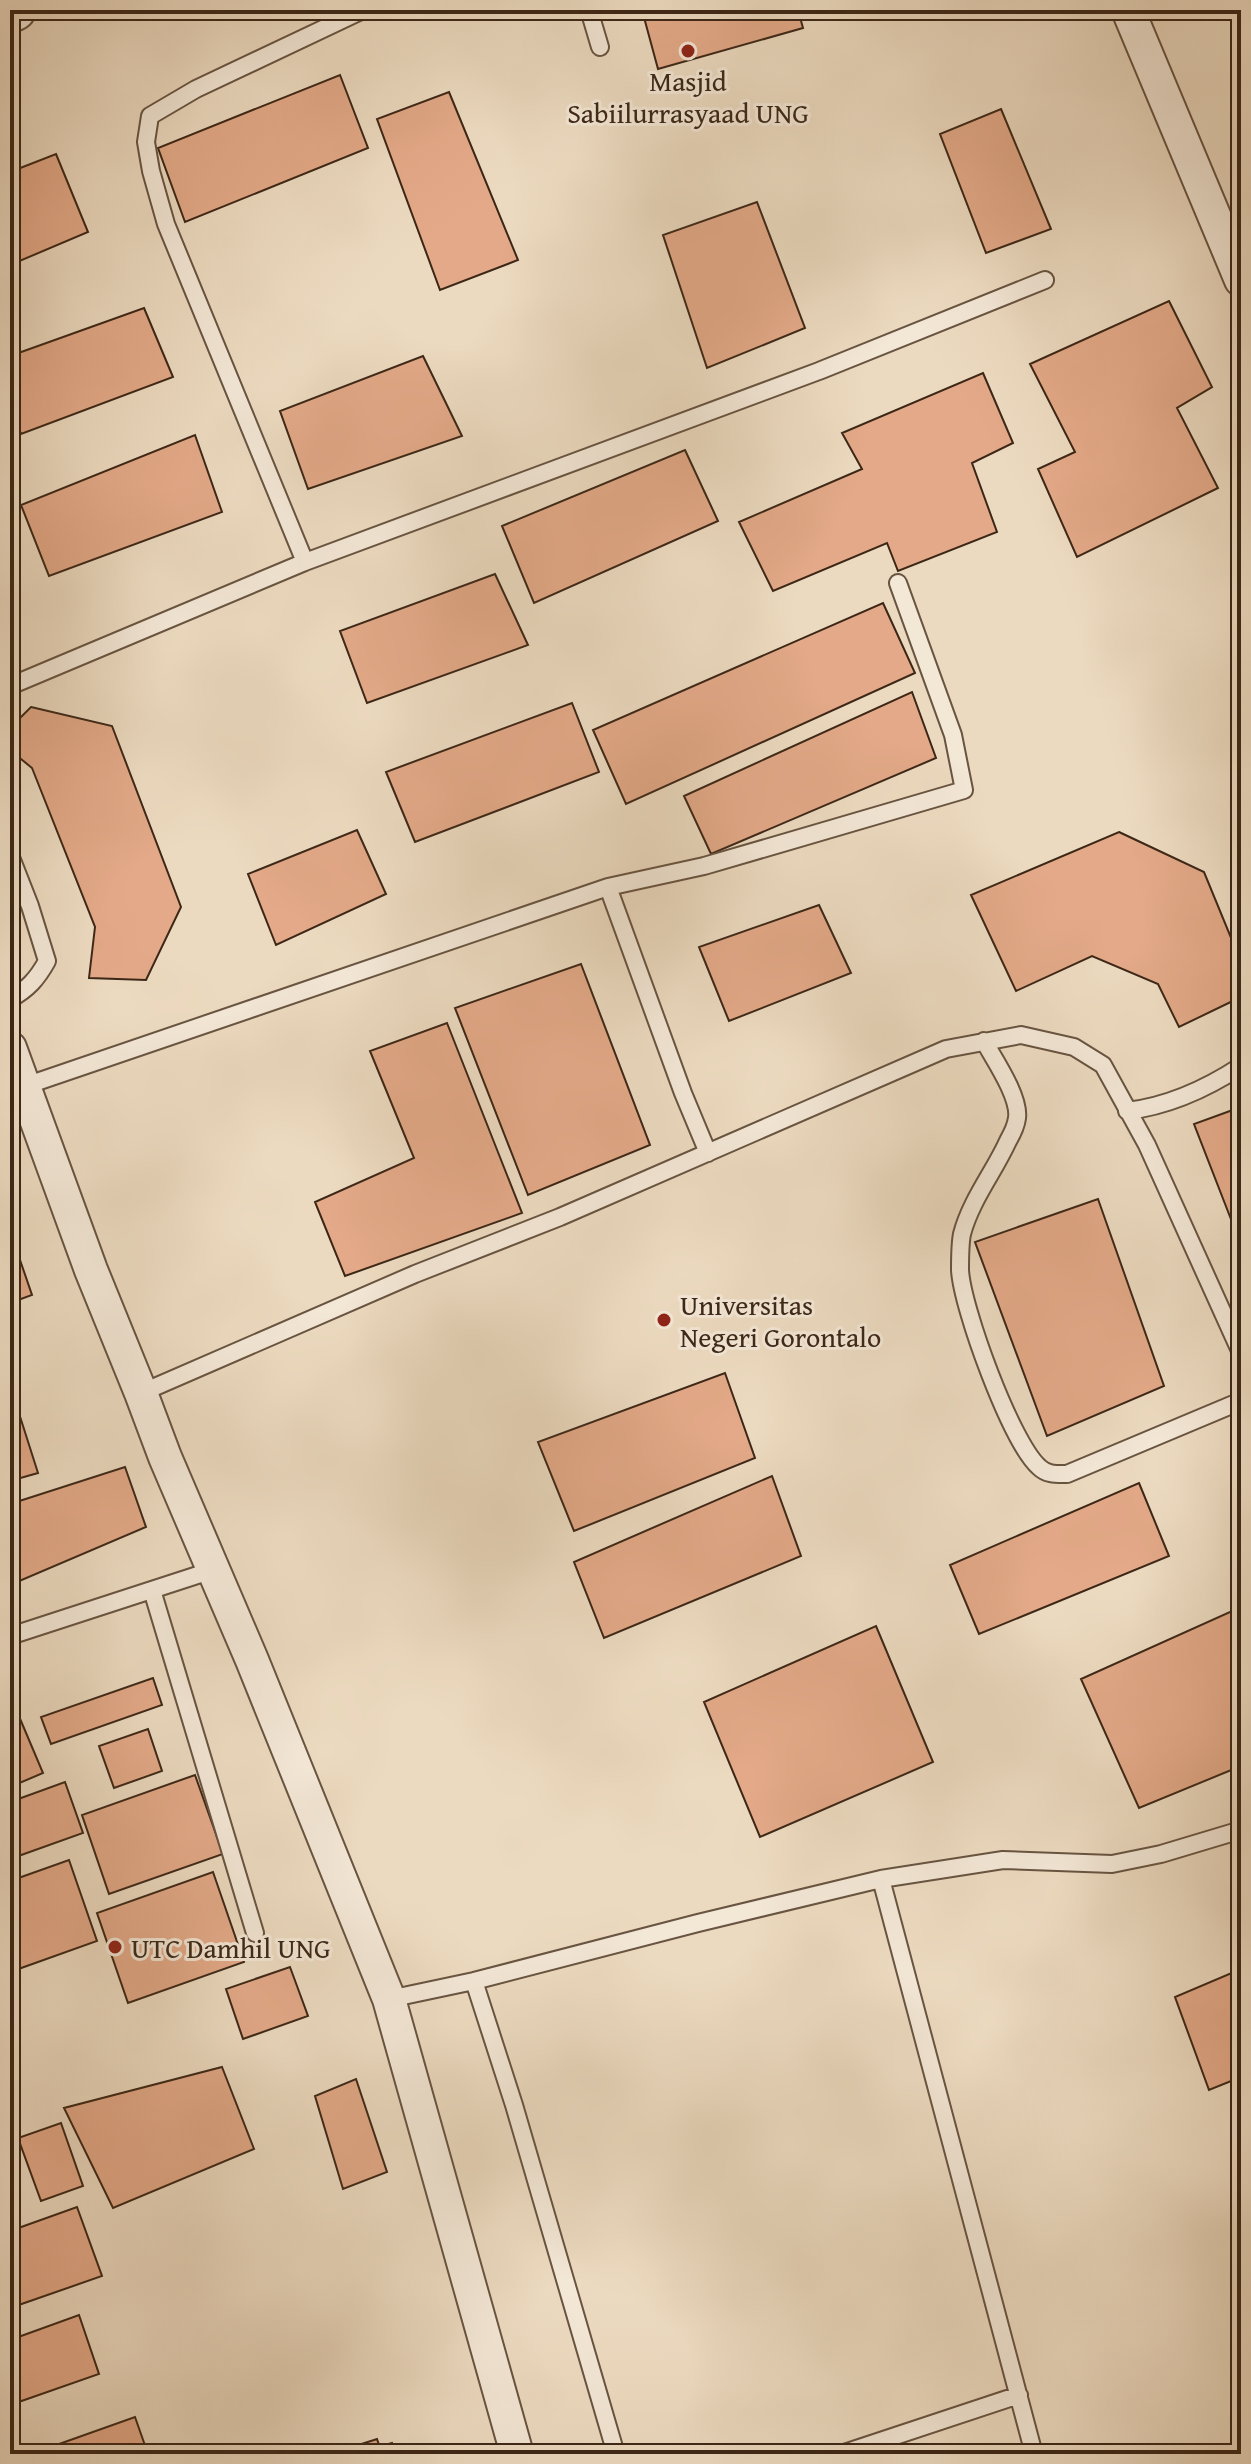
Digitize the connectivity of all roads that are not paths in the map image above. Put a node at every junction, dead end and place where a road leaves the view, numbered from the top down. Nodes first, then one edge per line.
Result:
1 (363, 10) edge
2 (589, 10) edge
3 (1128, 10) edge
4 (600, 47) dead end
5 (1045, 280) dead end
6 (1241, 280) edge
7 (305, 562) junction
8 (898, 583) dead end
9 (10, 686) edge
10 (10, 855) edge
11 (608, 887) junction
12 (10, 999) edge
13 (984, 1041) junction
14 (10, 1048) edge
15 (1241, 1066) edge
16 (25, 1086) junction
17 (1127, 1111) junction
18 (708, 1153) junction
19 (1241, 1353) edge
20 (141, 1393) junction
21 (1241, 1401) edge
22 (213, 1570) junction
23 (152, 1590) junction
24 (10, 1636) edge
25 (1241, 1830) edge
26 (881, 1879) junction
27 (255, 1933) dead end
28 (474, 1981) junction
29 (389, 1999) junction
30 (1019, 2395) junction
31 (517, 2454) edge
32 (616, 2454) edge
33 (841, 2454) edge
34 (1034, 2454) edge

1 - 7 lane
2 - 4 lane
3 - 6 street
5 - 7 lane
7 - 9 lane
8 - 11 lane
10 - 12 lane
11 - 16 lane
11 - 18 lane
13 - 17 lane
13 - 18 lane
13 - 21 lane
14 - 16 street
15 - 17 lane
16 - 20 street
17 - 19 lane
18 - 20 lane
20 - 22 street
22 - 23 lane
22 - 29 street
23 - 24 lane
23 - 27 lane
25 - 26 lane
26 - 28 lane
26 - 30 lane
28 - 29 lane
28 - 32 lane
29 - 31 street
30 - 33 lane
30 - 34 lane

